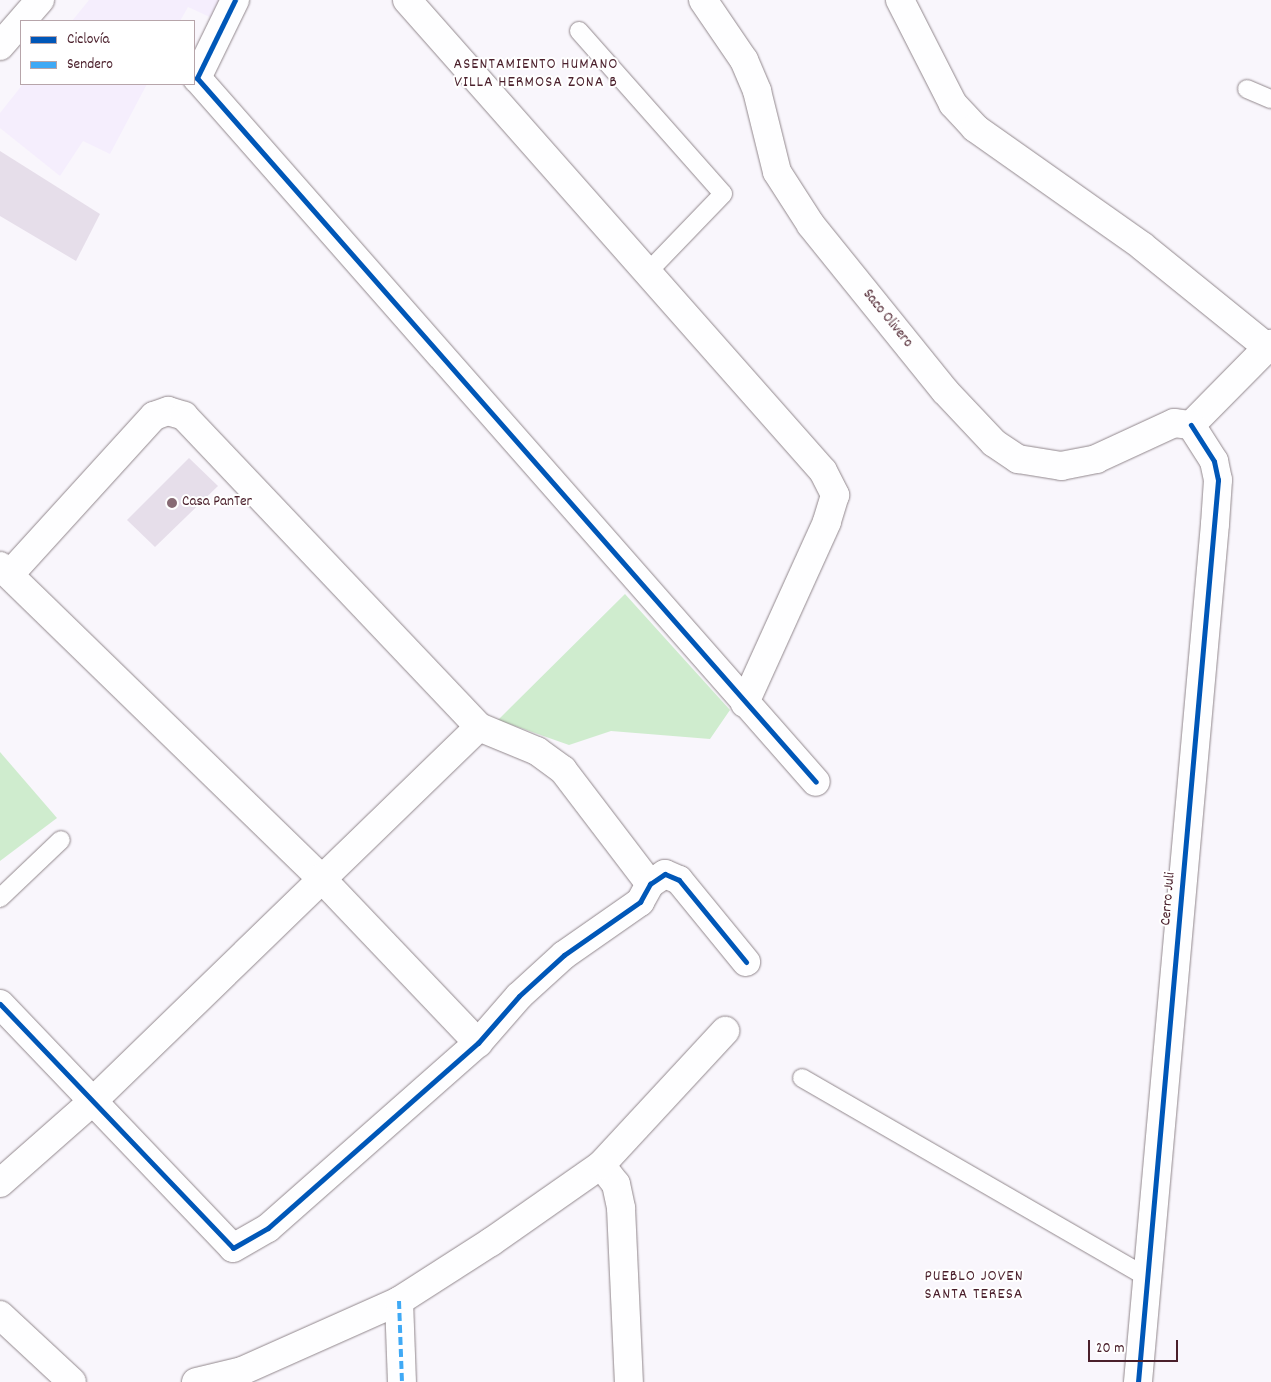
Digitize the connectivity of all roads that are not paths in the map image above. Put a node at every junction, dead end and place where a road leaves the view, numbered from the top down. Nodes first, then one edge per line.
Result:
1 (40, 0) edge
2 (235, 0) edge
3 (407, 0) edge
4 (703, 0) edge
5 (900, 0) edge
6 (23, 20) edge
7 (20, 23) edge
8 (579, 31) dead end
9 (0, 46) edge
10 (1247, 89) dead end
11 (1271, 99) edge
12 (649, 271) junction
13 (1269, 346) edge
14 (1191, 425) junction
15 (5, 570) edge
16 (745, 703) junction
17 (479, 726) junction
18 (816, 782) dead end
19 (61, 840) dead end
20 (321, 878) junction
21 (650, 884) junction
22 (0, 898) edge
23 (746, 962) dead end
24 (0, 1004) edge
25 (725, 1031) dead end
26 (478, 1043) junction
27 (802, 1078) dead end
28 (92, 1101) junction
29 (601, 1165) junction
30 (0, 1183) edge
31 (1148, 1278) junction
32 (399, 1301) junction
33 (0, 1315) edge
34 (72, 1382) edge
35 (196, 1382) edge
36 (402, 1382) edge
37 (629, 1382) edge
38 (1138, 1382) edge

1 - 6 street
2 - 16 street
3 - 12 street
4 - 14 street, Saco Olivero
5 - 13 street
7 - 9 street
8 - 12 lane
10 - 11 lane
12 - 16 street
13 - 14 street
14 - 31 street, Cerro Juli
15 - 17 street
15 - 20 street
16 - 18 street
17 - 20 street
17 - 21 street
19 - 22 lane
20 - 26 street
20 - 28 street
21 - 23 street
21 - 26 street
24 - 28 street
25 - 29 street
26 - 28 street
27 - 31 lane
28 - 30 street
29 - 32 street
29 - 37 street
31 - 38 street, Cerro Juli
32 - 35 street
32 - 36 street
33 - 34 street

